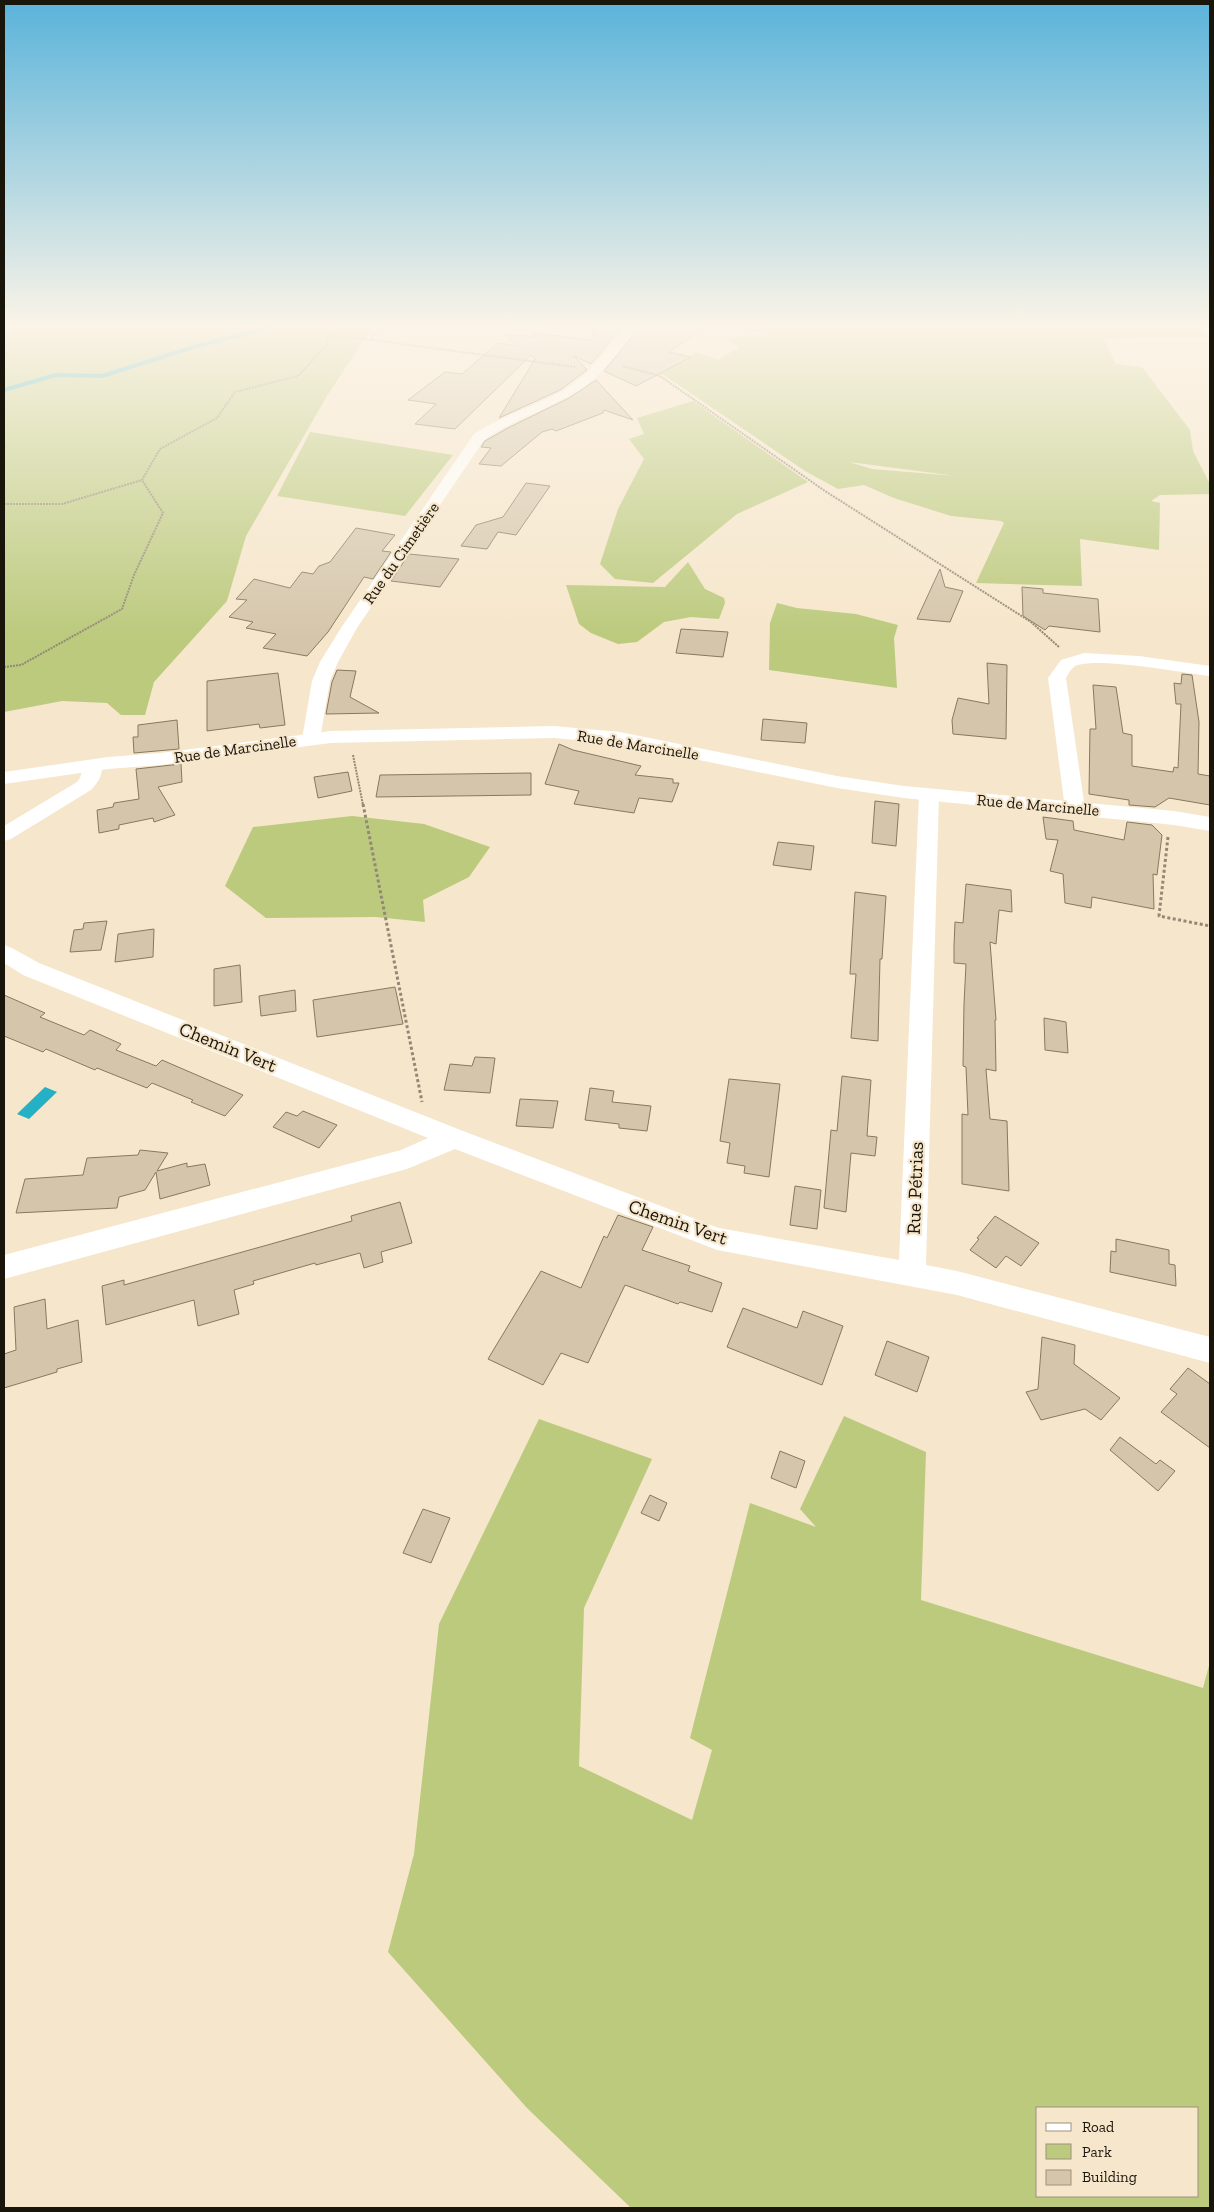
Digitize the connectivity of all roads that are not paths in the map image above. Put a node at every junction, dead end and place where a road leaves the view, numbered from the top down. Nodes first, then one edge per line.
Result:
1 (489, 430) edge
2 (1210, 671) edge
3 (311, 739) junction
4 (92, 766) junction
5 (4, 778) edge
6 (929, 795) junction
7 (1075, 809) junction
8 (1210, 824) edge
9 (4, 835) edge
10 (4, 953) edge
11 (454, 1138) junction
12 (4, 1267) edge
13 (912, 1274) junction
14 (1210, 1350) edge

1 - 3 street, Rue du Cimetière
2 - 7 street
3 - 4 street, Rue de Marcinelle
3 - 6 street, Rue de Marcinelle
4 - 5 street, Rue de Marcinelle
4 - 9 street
6 - 7 street, Rue de Marcinelle
6 - 13 street, Rue Pétrias
7 - 8 street, Rue de Marcinelle
10 - 11 street, Chemin Vert
11 - 12 street
11 - 13 street, Chemin Vert
13 - 14 street

